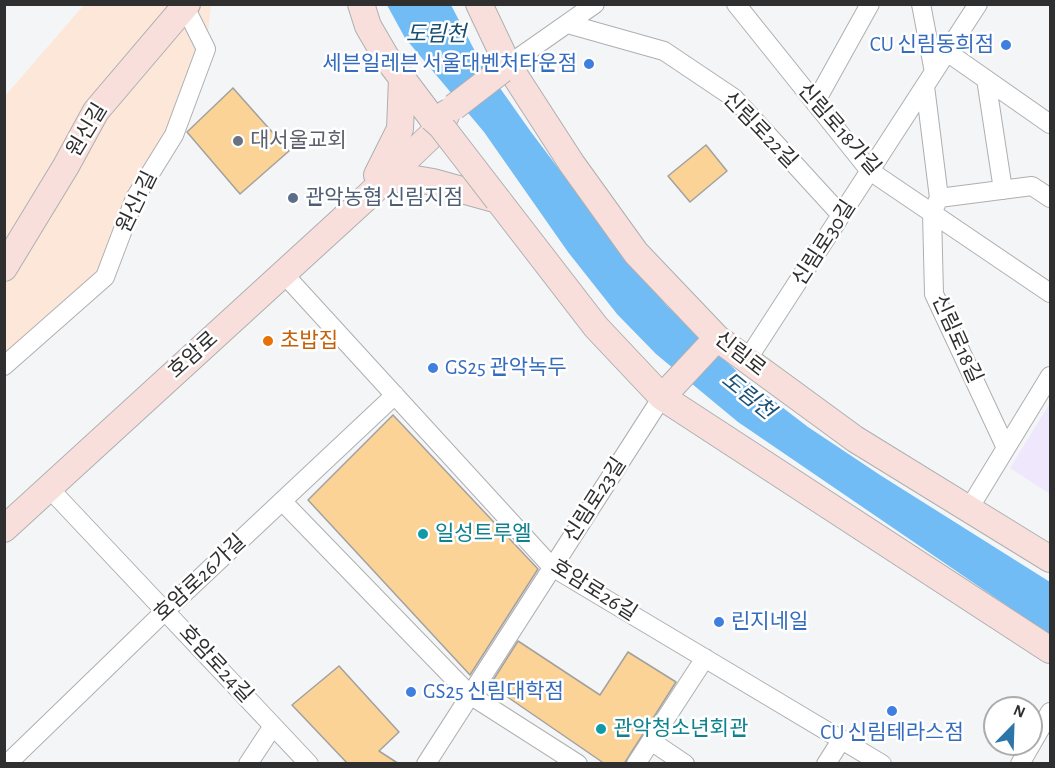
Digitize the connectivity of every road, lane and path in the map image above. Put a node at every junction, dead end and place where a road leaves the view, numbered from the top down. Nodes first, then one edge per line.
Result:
1 (361, 4) edge
2 (478, 4) edge
3 (595, 4) edge
4 (870, 4) edge
5 (921, 4) edge
6 (978, 4) edge
7 (186, 6) edge
8 (744, 8) edge
9 (568, 24) junction
10 (947, 52) junction
11 (505, 67) junction
12 (402, 78) junction
13 (930, 79) junction
14 (986, 79) junction
15 (815, 103) junction
16 (444, 116) junction
17 (1050, 124) edge
18 (870, 171) junction
19 (379, 179) junction
20 (1003, 190) junction
21 (1050, 198) edge
22 (498, 200) junction
23 (936, 205) junction
24 (841, 215) junction
25 (4, 268) edge
26 (283, 273) junction
27 (1050, 293) edge
28 (714, 341) junction
29 (747, 360) junction
30 (4, 366) edge
31 (1050, 376) edge
32 (395, 395) junction
33 (662, 397) junction
34 (1006, 448) junction
35 (48, 487) junction
36 (282, 501) junction
37 (970, 507) junction
38 (4, 511) edge
39 (4, 529) edge
40 (1050, 559) edge
41 (552, 567) junction
42 (165, 610) junction
43 (1050, 650) edge
44 (705, 658) junction
45 (470, 694) junction
46 (1050, 712) edge
47 (273, 726) junction
48 (842, 739) junction
49 (651, 741) junction
50 (7, 764) edge
51 (248, 764) edge
52 (309, 764) edge
53 (426, 764) edge
54 (578, 764) edge
55 (636, 764) edge
56 (685, 764) edge
57 (826, 764) edge
58 (882, 764) edge
59 (1020, 764) edge

1 - 12 main road
2 - 11 main road, 신림로
3 - 9 street
4 - 15 street
5 - 13 street
6 - 10 street, 신림로30길
7 - 25 main road, 원신길
7 - 30 street, 원신1길
8 - 15 street, 신림로18가길
9 - 11 street
9 - 24 street, 신림로22길
10 - 13 street, 신림로30길
10 - 14 street
11 - 16 main road, bridge
11 - 28 main road, 신림로
12 - 16 main road
12 - 19 main road
13 - 18 street, 신림로30길
13 - 23 street
14 - 17 street
14 - 20 street
15 - 18 street, 신림로18가길
16 - 19 main road
16 - 22 main road, bridge
18 - 23 street, 신림로18가길
18 - 24 street, 신림로30길
19 - 22 main road
19 - 26 main road, 호암로
19 - 38 main road
20 - 21 street
20 - 23 street
22 - 33 main road
23 - 27 street, 신림로18가길
23 - 34 street, 신림로18길
24 - 29 street, 신림로30길
26 - 32 street, 호암로26길
26 - 35 main road, 호암로
28 - 29 main road, 신림로
28 - 33 main road
29 - 37 main road, 신림로
31 - 34 street
32 - 36 street, 호암로26가길
32 - 41 street, 호암로26길
33 - 41 street, 신림로23길
33 - 43 main road
34 - 37 street
35 - 39 main road, 호암로
35 - 42 street, 호암로24길
36 - 42 street, 호암로26가길
36 - 45 street
37 - 40 main road, 신림로
41 - 44 street, 호암로26길
41 - 45 street, 신림로23길
42 - 47 street, 호암로24길
42 - 50 street, 호암로26가길
44 - 48 street, 호암로26길
44 - 49 street
45 - 53 street, 신림로23길
45 - 54 street
46 - 59 street
47 - 51 street
47 - 52 street, 호암로24길
48 - 57 street
48 - 58 street, 호암로26길
49 - 55 street
49 - 56 street

